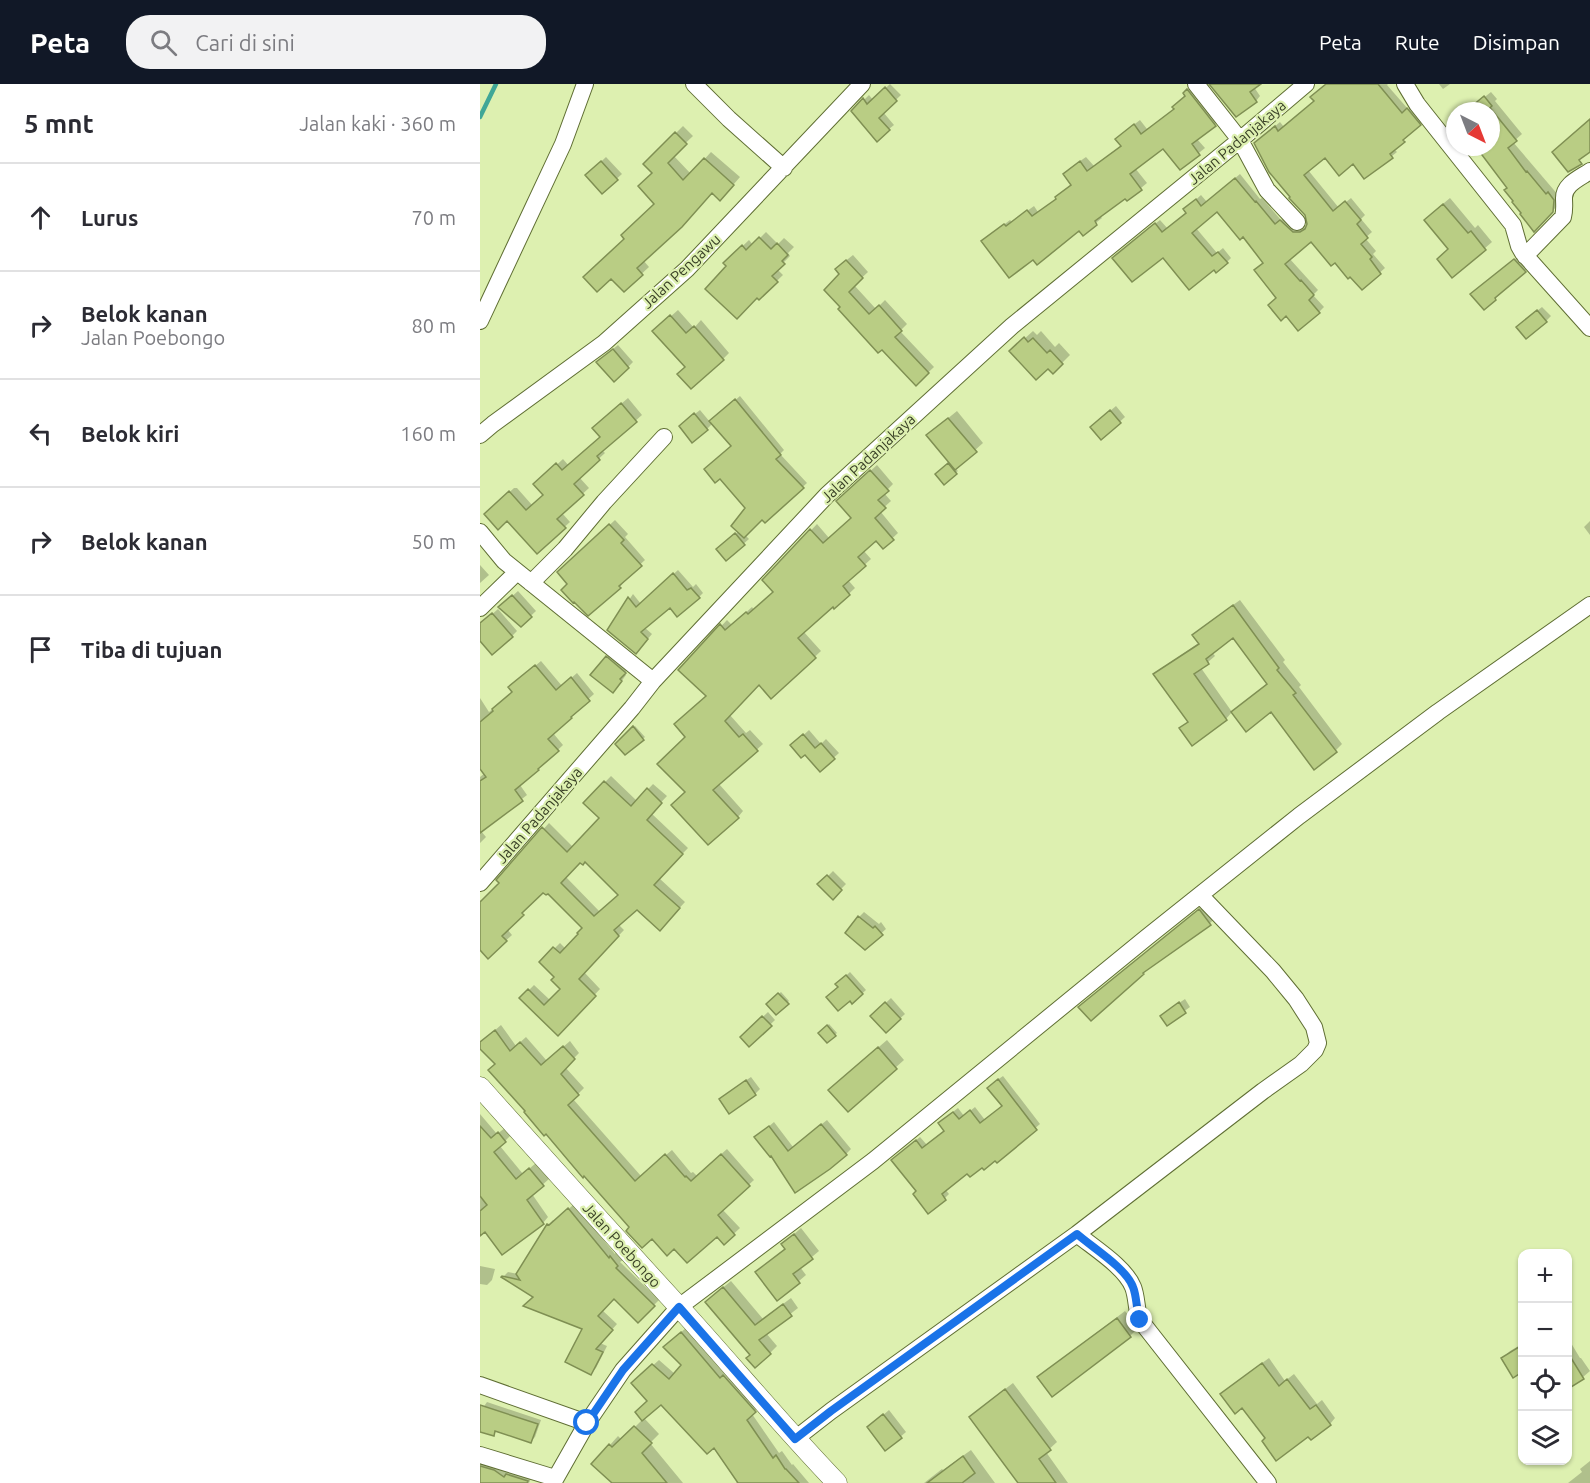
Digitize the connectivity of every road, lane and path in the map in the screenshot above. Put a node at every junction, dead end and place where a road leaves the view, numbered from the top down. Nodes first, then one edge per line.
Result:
1 (585, 84) edge
2 (694, 84) edge
3 (862, 84) edge
4 (1196, 84) edge
5 (1306, 84) edge
6 (1405, 84) edge
7 (1240, 140) junction
8 (784, 168) junction
9 (1590, 171) edge
10 (1297, 222) dead end
11 (1525, 256) junction
12 (480, 321) edge
13 (1590, 328) edge
14 (480, 435) edge
15 (664, 437) dead end
16 (480, 532) edge
17 (517, 572) junction
18 (531, 583) junction
19 (1590, 605) edge
20 (480, 608) edge
21 (653, 681) junction
22 (480, 883) edge
23 (1200, 895) junction
24 (480, 1087) edge
25 (1077, 1234) junction
26 (679, 1307) junction
27 (480, 1385) edge
28 (587, 1423) junction
29 (795, 1439) junction
30 (480, 1455) edge
31 (554, 1481) edge
32 (837, 1483) edge
33 (1268, 1483) edge

1 - 12 street
2 - 8 street
3 - 8 street, Jalan Pengawu
4 - 7 street
5 - 7 street, Jalan Padanjakaya
6 - 11 street
7 - 10 street
7 - 21 street, Jalan Padanjakaya
8 - 14 street, Jalan Pengawu
9 - 11 street
11 - 13 street
15 - 18 street
16 - 17 street
17 - 18 street
17 - 20 street
18 - 21 street
19 - 23 street
21 - 22 street, Jalan Padanjakaya
23 - 25 street
23 - 26 street
24 - 26 main road, Jalan Poebongo
25 - 29 street
25 - 33 street
26 - 28 street
26 - 29 main road, Jalan Poebongo
27 - 28 street
28 - 31 street
29 - 32 main road, Jalan Poebongo
30 - 31 street

